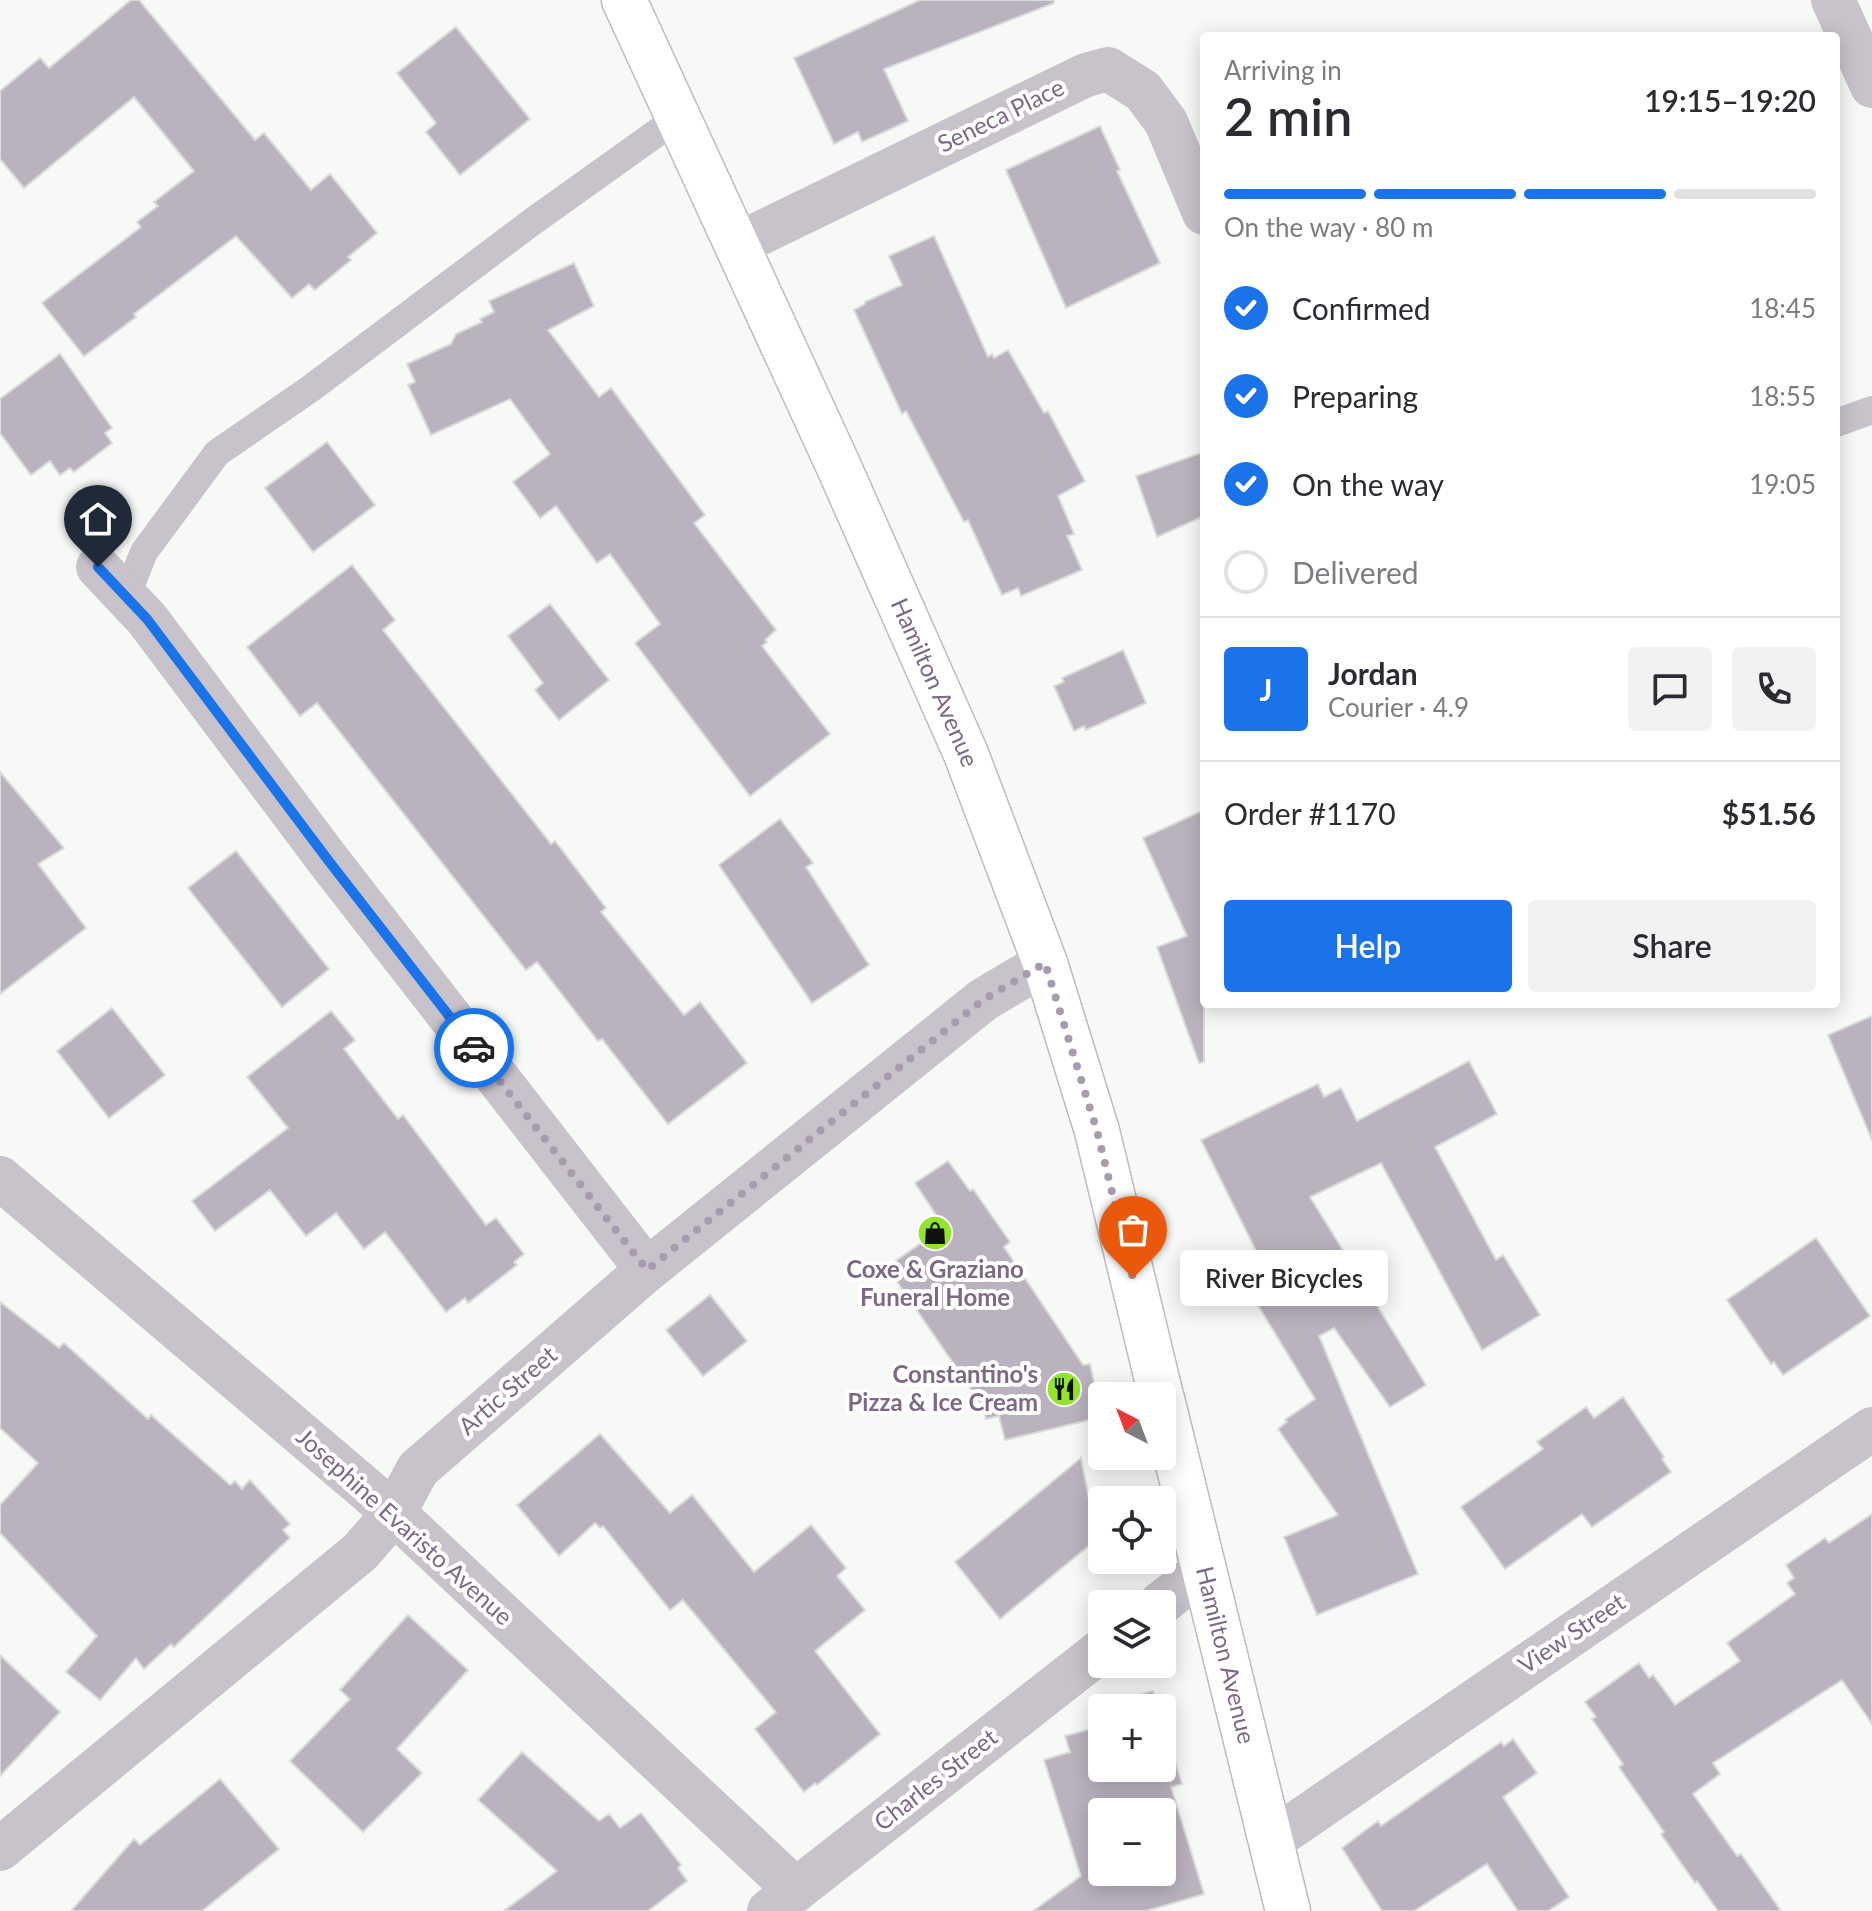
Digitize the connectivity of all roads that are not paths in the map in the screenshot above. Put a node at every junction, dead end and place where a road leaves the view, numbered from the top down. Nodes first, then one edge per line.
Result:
1 (624, 0) edge
2 (1833, 0) edge
3 (1872, 86) edge
4 (679, 117) junction
5 (1200, 203) edge
6 (736, 245) junction
7 (1872, 410) edge
8 (1840, 422) edge
9 (112, 582) joint
10 (1045, 963) junction
11 (0, 1178) edge
12 (647, 1270) junction
13 (1158, 1382) edge
14 (1872, 1429) edge
15 (1176, 1455) edge
16 (394, 1513) junction
17 (1204, 1570) junction
18 (1176, 1592) edge
19 (1088, 1661) edge
20 (1272, 1840) junction
21 (0, 1849) edge
22 (783, 1900) edge
23 (1288, 1911) edge

1 - 4 main road, Hamilton Avenue
2 - 3 street
4 - 6 main road, Hamilton Avenue
4 - 9 lane
5 - 6 street, Seneca Place
6 - 10 main road, Hamilton Avenue
7 - 8 lane
9 - 12 street
10 - 12 street, Artic Street
10 - 13 main road, Hamilton Avenue
11 - 16 street, Josephine Evaristo Avenue
12 - 16 street, Artic Street
14 - 20 street, View Street
15 - 17 main road, Hamilton Avenue
16 - 21 street, Artic Street
16 - 22 street, Josephine Evaristo Avenue
17 - 18 street
17 - 20 main road, Hamilton Avenue
19 - 22 street, Charles Street
20 - 23 main road, Hamilton Avenue

